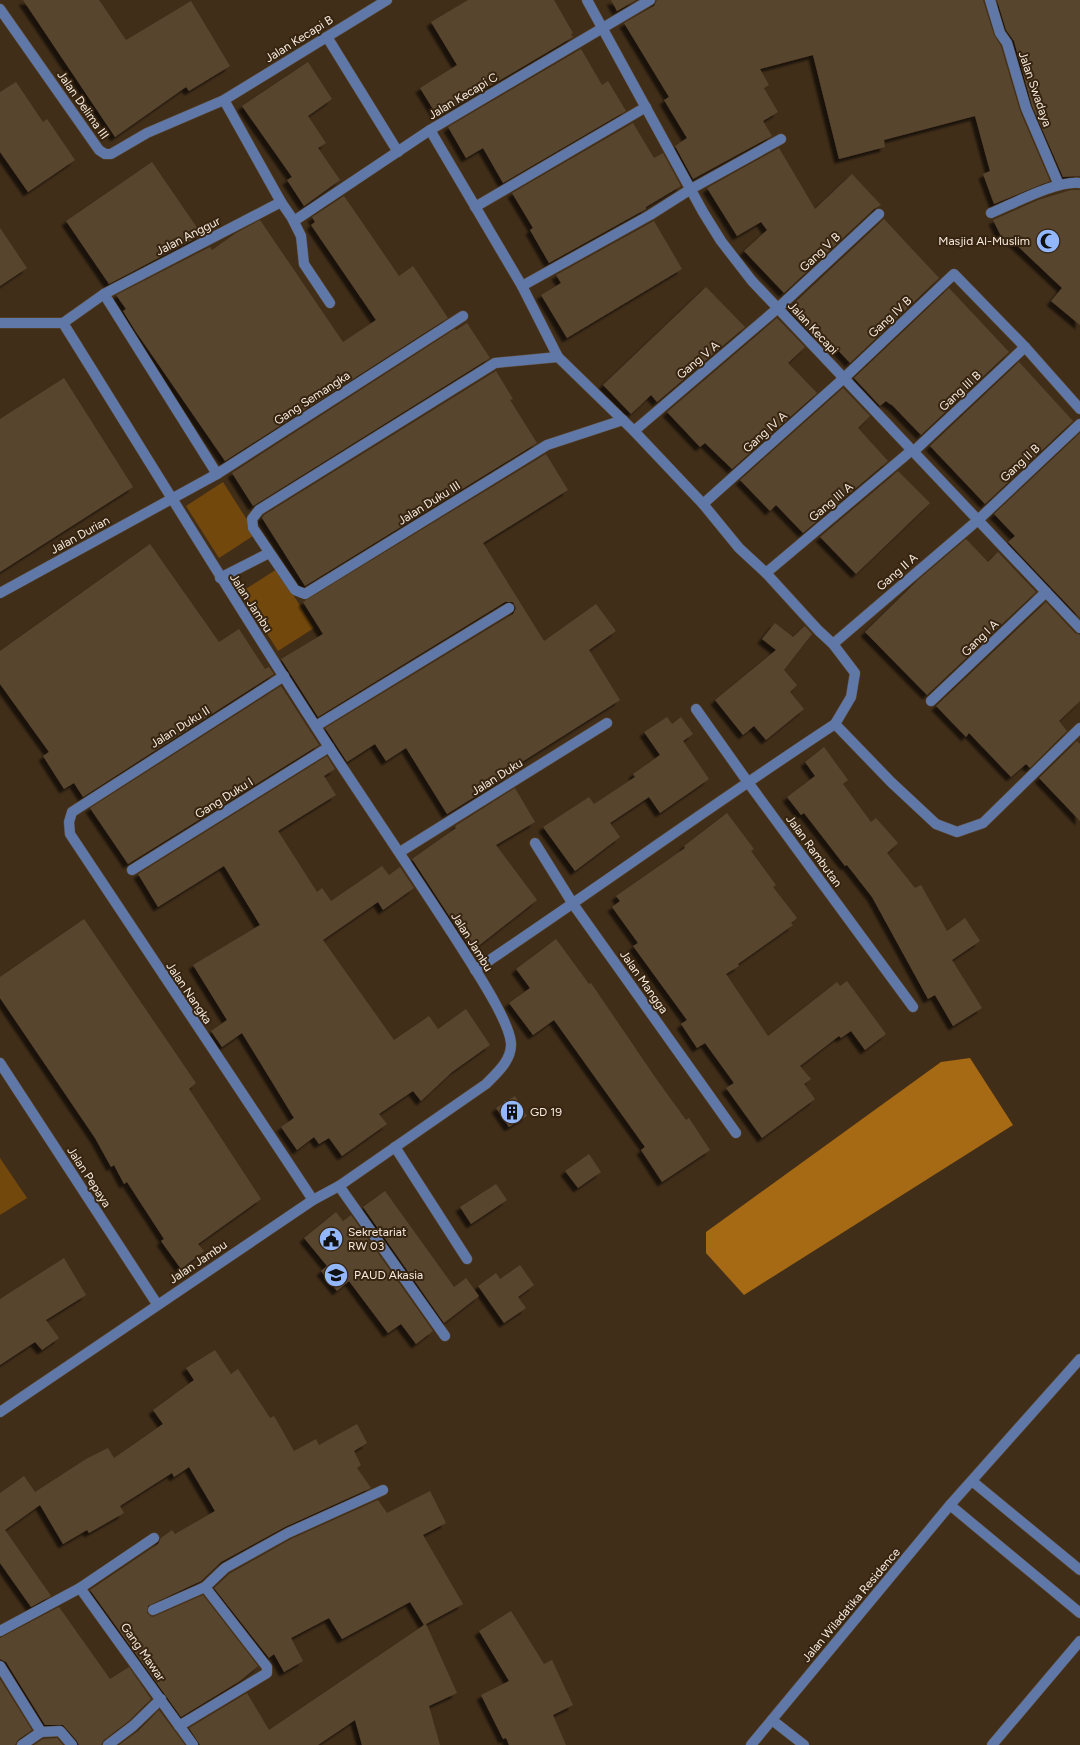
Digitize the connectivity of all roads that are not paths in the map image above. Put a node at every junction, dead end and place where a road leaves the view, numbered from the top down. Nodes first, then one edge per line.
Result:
1 (387, 0) edge
2 (588, 0) edge
3 (650, 0) edge
4 (990, 0) edge
5 (0, 9) edge
6 (602, 28) junction
7 (327, 37) junction
8 (224, 100) junction
9 (646, 107) junction
10 (430, 130) junction
11 (781, 139) dead end
12 (398, 152) junction
13 (1080, 183) edge
14 (1059, 185) junction
15 (691, 189) junction
16 (281, 202) junction
17 (475, 207) junction
18 (991, 213) dead end
19 (879, 214) dead end
20 (294, 221) junction
21 (522, 286) junction
22 (104, 294) junction
23 (330, 304) dead end
24 (778, 308) junction
25 (463, 316) dead end
26 (0, 323) edge
27 (63, 323) junction
28 (1025, 348) junction
29 (558, 357) junction
30 (844, 378) junction
31 (1080, 409) edge
32 (623, 420) junction
33 (1080, 424) edge
34 (634, 431) junction
35 (912, 451) junction
36 (217, 474) junction
37 (173, 498) junction
38 (702, 504) junction
39 (978, 520) junction
40 (269, 553) junction
41 (766, 573) junction
42 (220, 578) junction
43 (1046, 592) junction
44 (0, 593) edge
45 (509, 608) dead end
46 (1080, 628) edge
47 (833, 644) junction
48 (284, 676) junction
49 (931, 701) dead end
50 (696, 709) dead end
51 (607, 723) dead end
52 (834, 724) junction
53 (316, 726) junction
54 (1080, 728) edge
55 (329, 747) junction
56 (748, 782) junction
57 (89, 800) joint
58 (535, 843) dead end
59 (400, 852) junction
60 (132, 870) dead end
61 (573, 904) junction
62 (475, 970) junction
63 (913, 1007) dead end
64 (0, 1063) edge
65 (736, 1133) dead end
66 (395, 1147) junction
67 (339, 1186) junction
68 (313, 1200) junction
69 (467, 1259) dead end
70 (157, 1304) junction
71 (445, 1336) dead end
72 (1080, 1358) edge
73 (0, 1412) edge
74 (972, 1481) junction
75 (383, 1490) dead end
76 (950, 1505) junction
77 (154, 1538) dead end
78 (1080, 1570) edge
79 (205, 1587) junction
80 (80, 1588) junction
81 (153, 1610) dead end
82 (1080, 1613) edge
83 (0, 1631) edge
84 (1080, 1642) edge
85 (0, 1666) edge
86 (161, 1699) junction
87 (772, 1720) junction
88 (179, 1726) junction
89 (41, 1732) junction
90 (22, 1745) edge
91 (72, 1745) edge
92 (108, 1745) edge
93 (193, 1745) edge
94 (751, 1745) edge
95 (804, 1745) edge
96 (992, 1745) edge

1 - 7 street, Jalan Kecapi B
2 - 6 street, Jalan Kecapi
3 - 6 street, Jalan Kecapi C
4 - 14 street, Jalan Swadaya
5 - 8 street, Jalan Delima III
6 - 9 street, Jalan Kecapi
6 - 10 street, Jalan Kecapi C
7 - 8 street, Jalan Kecapi B
7 - 12 street
8 - 16 street
9 - 15 street, Jalan Kecapi
9 - 17 street
10 - 12 street, Jalan Kecapi C
10 - 17 street
11 - 15 street
12 - 20 street, Jalan Kecapi C
13 - 14 street
14 - 18 street
15 - 21 street
15 - 24 street, Jalan Kecapi
16 - 20 street
16 - 22 street, Jalan Anggur
17 - 21 street
19 - 24 street, Gang V B
20 - 23 street
21 - 29 street
22 - 27 street, Jalan Anggur
22 - 36 street
24 - 30 street, Jalan Kecapi
24 - 34 street, Gang V A
25 - 36 street, Gang Semangka
26 - 27 street
27 - 37 street, Jalan Jambu
28 - 30 street, Gang IV B
28 - 31 street
28 - 35 street, Gang III B
29 - 32 street
29 - 40 street, Jalan Duku III
30 - 35 street, Jalan Kecapi
30 - 38 street, Gang IV A
32 - 34 street
32 - 40 street, Jalan Duku III
33 - 39 street, Gang II B
34 - 38 street
35 - 39 street, Jalan Kecapi
35 - 41 street, Gang III A
36 - 37 street, Gang Semangka
37 - 42 street, Jalan Jambu
37 - 44 street, Jalan Durian
38 - 41 street
39 - 43 street, Jalan Kecapi
39 - 47 street, Gang II A
40 - 42 street
41 - 47 street
42 - 48 street, Jalan Jambu
43 - 46 street, Jalan Kecapi
43 - 49 street, Gang I A
45 - 53 street
47 - 52 street
48 - 53 street, Jalan Jambu
48 - 57 street, Jalan Duku II
50 - 56 street, Jalan Rambutan
51 - 59 street, Jalan Duku
52 - 54 street
52 - 56 street
53 - 55 street, Jalan Jambu
55 - 59 street, Jalan Jambu
55 - 60 street, Gang Duku I
56 - 61 street
56 - 63 street, Jalan Rambutan
57 - 68 street, Jalan Nangka
58 - 61 street, Jalan Mangga
59 - 62 street, Jalan Jambu
61 - 62 street
61 - 65 street, Jalan Mangga
62 - 66 street, Jalan Jambu
64 - 70 street, Jalan Pepaya
66 - 67 street, Jalan Jambu
66 - 69 street
67 - 68 street, Jalan Jambu
67 - 71 street
68 - 70 street, Jalan Jambu
70 - 73 street, Jalan Jambu
72 - 74 street, Jalan Wiladatika Residence
74 - 76 street, Jalan Wiladatika Residence
74 - 78 street
75 - 79 street
76 - 82 street
76 - 87 street, Jalan Wiladatika Residence
77 - 80 street
79 - 81 street
79 - 88 street
80 - 83 street
80 - 86 street, Gang Mawar
84 - 96 street
85 - 89 street
86 - 88 street
86 - 92 street, Gang Mawar
87 - 94 street, Jalan Wiladatika Residence
87 - 95 street
88 - 93 street
89 - 90 street
89 - 91 street

